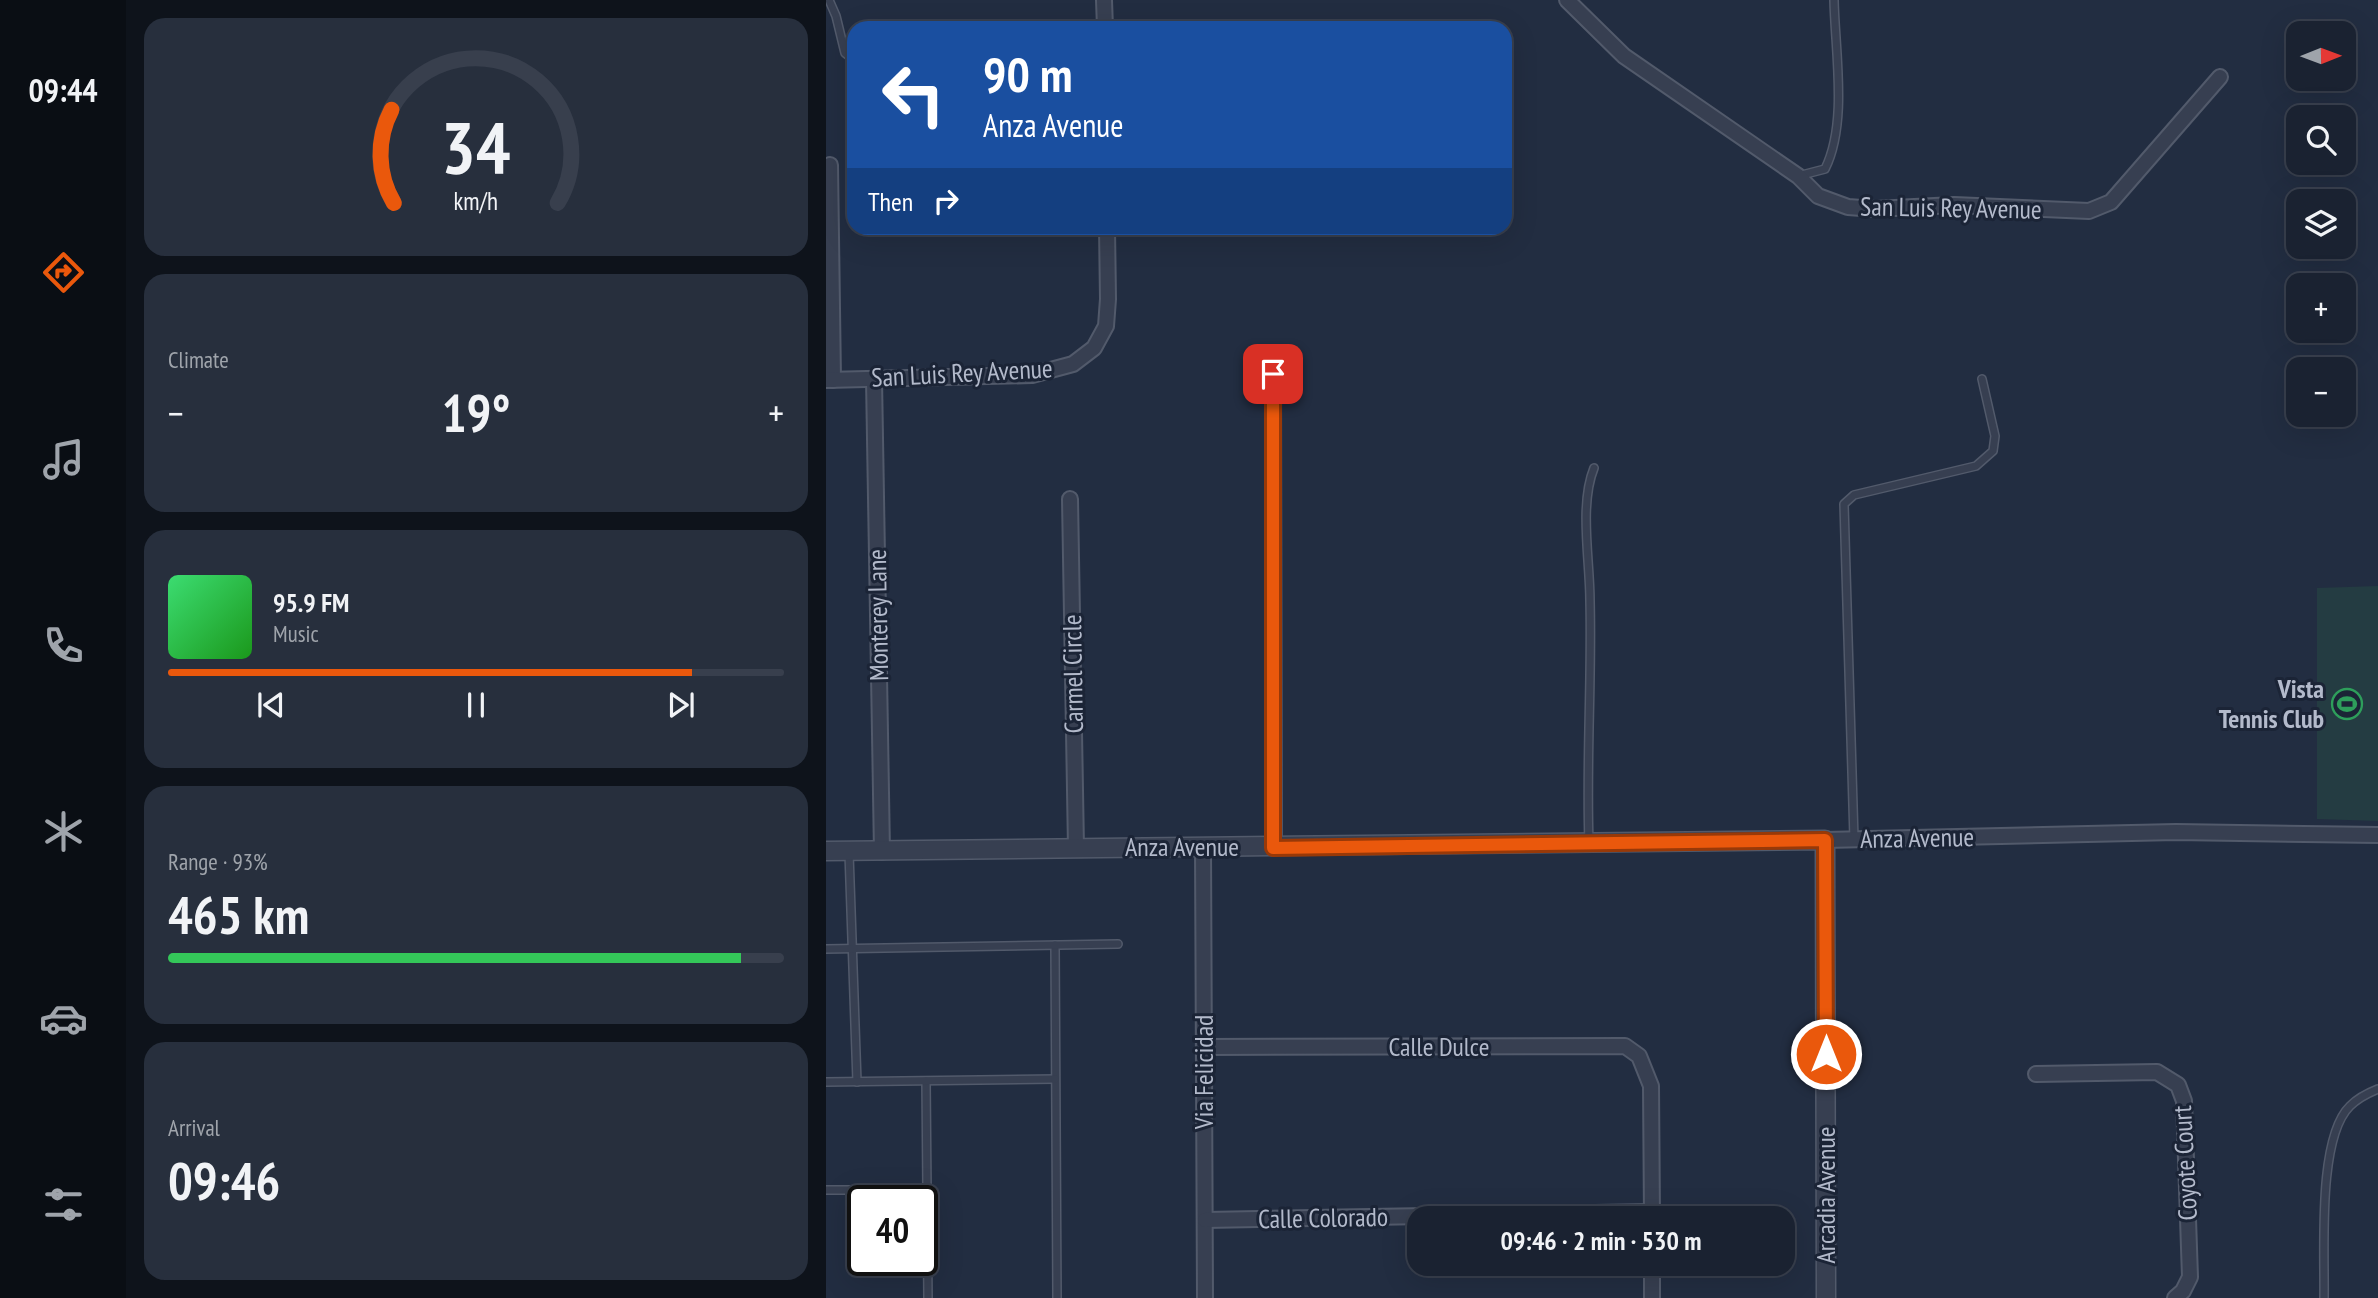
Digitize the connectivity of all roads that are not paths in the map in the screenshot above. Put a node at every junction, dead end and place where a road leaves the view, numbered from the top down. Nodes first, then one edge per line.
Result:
1 (829, 0) edge
2 (1104, 0) edge
3 (1567, 0) edge
4 (1835, 0) edge
5 (1104, 21) edge
6 (847, 55) edge
7 (2220, 77) dead end
8 (830, 165) dead end
9 (1798, 176) junction
10 (1107, 235) edge
11 (1273, 374) dead end
12 (874, 379) junction
13 (1982, 379) dead end
14 (829, 380) edge
15 (1594, 468) dead end
16 (1070, 499) dead end
17 (2378, 835) edge
18 (1854, 839) junction
19 (1825, 840) junction
20 (1589, 844) junction
21 (1203, 846) junction
22 (1076, 848) junction
23 (1273, 848) junction
24 (826, 852) edge
25 (849, 852) junction
26 (882, 852) junction
27 (1118, 944) dead end
28 (1055, 945) junction
29 (852, 948) junction
30 (826, 949) edge
31 (1204, 1047) junction
32 (2036, 1074) dead end
33 (1055, 1079) junction
34 (926, 1081) junction
35 (826, 1082) edge
36 (857, 1082) junction
37 (2378, 1089) edge
38 (927, 1185) edge
39 (826, 1190) edge
40 (847, 1190) edge
41 (1651, 1206) edge
42 (1407, 1218) edge
43 (1205, 1220) junction
44 (928, 1276) edge
45 (1652, 1276) edge
46 (928, 1298) edge
47 (1057, 1298) edge
48 (1205, 1298) edge
49 (1652, 1298) edge
50 (1826, 1298) edge
51 (2175, 1298) edge
52 (2324, 1298) edge

1 - 6 lane
2 - 5 street
3 - 9 street, San Luis Rey Avenue
4 - 9 lane
7 - 9 street, San Luis Rey Avenue
8 - 14 street
10 - 12 street, San Luis Rey Avenue
11 - 23 street
12 - 14 street, San Luis Rey Avenue
12 - 26 street, Monterey Lane
13 - 18 lane
15 - 20 lane
16 - 22 street, Carmel Circle
17 - 18 street, Anza Avenue
18 - 19 street, Anza Avenue
19 - 20 street, Anza Avenue
19 - 50 street, Arcadia Avenue
20 - 23 street, Anza Avenue
21 - 22 street, Anza Avenue
21 - 23 street, Anza Avenue
21 - 31 street, Via Felicidad
22 - 26 street, Anza Avenue
24 - 25 street, Anza Avenue
25 - 26 street, Anza Avenue
25 - 29 lane
27 - 28 lane
28 - 29 lane
28 - 33 lane
29 - 30 lane
29 - 36 lane
31 - 41 street, Calle Dulce
31 - 43 street, Via Felicidad
32 - 51 street, Coyote Court
33 - 34 lane
33 - 47 lane
34 - 36 lane
34 - 38 lane
35 - 36 lane
37 - 52 lane
39 - 40 lane
42 - 43 street, Calle Colorado
43 - 48 street, Via Felicidad
44 - 46 lane
45 - 49 street

